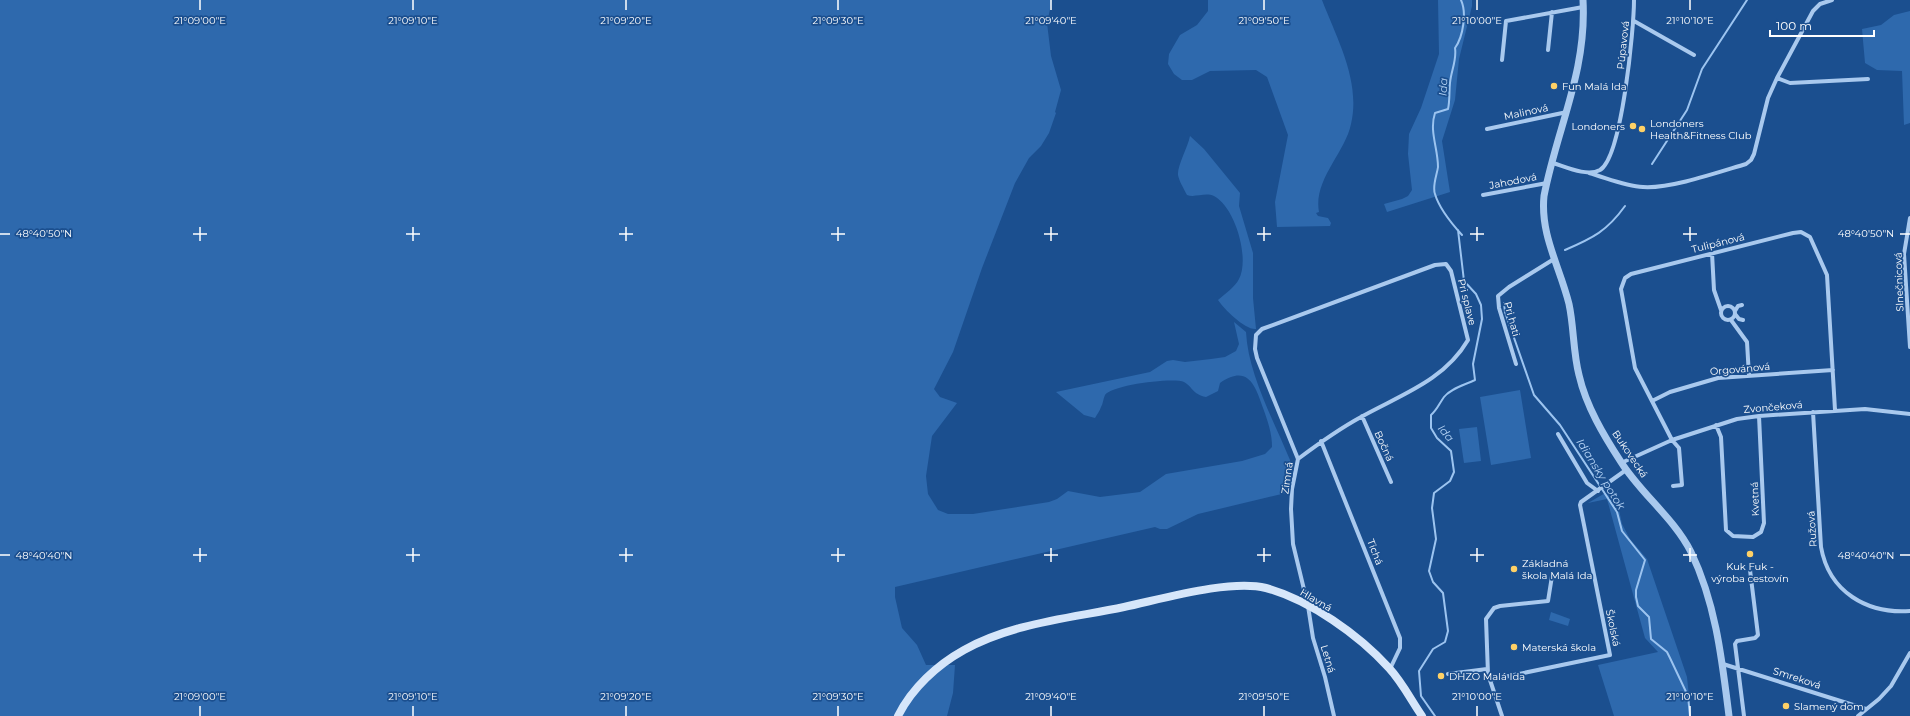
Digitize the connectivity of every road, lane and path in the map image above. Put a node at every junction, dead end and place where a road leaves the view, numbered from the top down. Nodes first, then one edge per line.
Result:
1 (1634, 0) edge
2 (1832, 0) edge
3 (1583, 4) edge
4 (1552, 12) junction
5 (1634, 21) junction
6 (1548, 50) dead end
7 (1694, 55) dead end
8 (1502, 60) dead end
9 (1777, 78) junction
10 (1868, 79) dead end
11 (1567, 112) junction
12 (1487, 129) dead end
13 (1553, 163) junction
14 (1589, 173) junction
15 (1546, 186) junction
16 (1482, 195) dead end
17 (1910, 218) edge
18 (1712, 253) junction
19 (1554, 259) junction
20 (1742, 305) dead end
21 (1721, 310) junction
22 (1735, 313) junction
23 (1731, 320) junction
24 (1743, 320) dead end
25 (1256, 335) joint
26 (1910, 347) edge
27 (1516, 364) dead end
28 (1833, 370) junction
29 (1749, 376) junction
30 (1652, 401) junction
31 (1835, 410) junction
32 (1813, 412) junction
33 (1910, 414) edge
34 (1362, 416) junction
35 (1759, 416) junction
36 (1716, 425) junction
37 (1558, 434) dead end
38 (1672, 440) junction
39 (1322, 441) junction
40 (1298, 459) junction
41 (1621, 463) junction
42 (1626, 470) junction
43 (1391, 482) dead end
44 (1673, 486) dead end
45 (1598, 491) junction
46 (1750, 570) dead end
47 (1552, 576) dead end
48 (1308, 606) junction
49 (1910, 610) edge
50 (1910, 653) edge
51 (1723, 664) junction
52 (1738, 668) junction
53 (1390, 669) junction
54 (1487, 669) junction
55 (1448, 674) dead end
56 (1490, 680) junction
57 (1866, 709) junction
58 (898, 716) edge
59 (1334, 716) edge
60 (1422, 716) edge
61 (1502, 716) edge
62 (1730, 716) edge
63 (1744, 716) edge
64 (1858, 716) edge

1 - 5 street, Púpavová
2 - 9 street
3 - 4 street
3 - 11 street, Bukovecká
4 - 6 street
4 - 8 street
5 - 7 street
5 - 14 street, Púpavová
9 - 10 street
9 - 14 street
11 - 12 street, Malinová
11 - 13 street, Bukovecká
13 - 14 street
13 - 15 street, Bukovecká
15 - 16 street, Jahodová
15 - 19 street, Bukovecká
17 - 26 street, Slnečnicová
18 - 21 street
18 - 28 street, Tulipánová
18 - 30 street, Tulipánová
19 - 27 street, Pri hati
19 - 41 street, Bukovecká
20 - 22 street
21 - 22 street
21 - 23 street
22 - 23 street
22 - 24 street
23 - 29 street
25 - 34 street, Pri splave
25 - 40 street, Zimná
28 - 29 street, Orgovánová
28 - 31 street, Tulipánová
29 - 30 street, Orgovánová
30 - 38 street, Tulipánová
31 - 32 street, Zvončeková
31 - 33 street, Zvončeková
32 - 35 street, Zvončeková
32 - 49 street, Ružová
34 - 39 street, Pri splave
34 - 43 street, Bočná
35 - 36 street, Zvončeková
35 - 36 street, Kvetná
36 - 38 street, Zvončeková
37 - 45 street
38 - 41 street, Zvončeková
38 - 44 street
39 - 40 street, Pri splave
39 - 53 street, Tichá
40 - 48 street, Zimná
41 - 42 street, Bukovecká
42 - 45 street, Školská
42 - 51 street, Bukovecká
45 - 56 street, Školská
46 - 52 street
47 - 54 street
48 - 53 main road, Hlavná
48 - 58 main road, Hlavná
48 - 59 street, Letná
50 - 57 street
51 - 52 street, Smreková
51 - 62 street, Bukovecká
52 - 57 street, Smreková
52 - 63 street
53 - 60 main road, Hlavná
54 - 55 street
54 - 56 street
56 - 61 street
57 - 64 street

